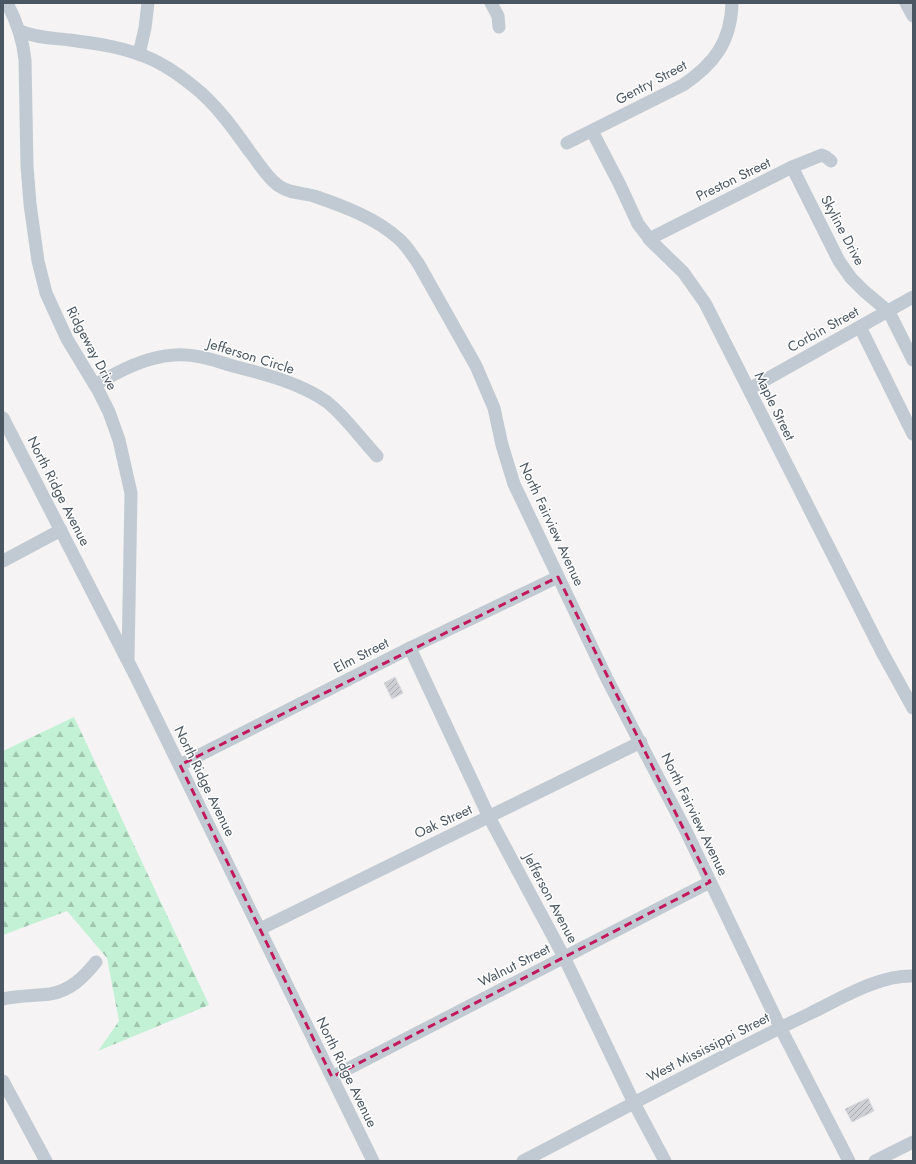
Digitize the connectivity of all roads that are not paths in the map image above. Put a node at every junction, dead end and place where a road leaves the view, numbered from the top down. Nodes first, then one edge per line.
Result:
1 (7, 3) edge
2 (148, 3) edge
3 (491, 3) edge
4 (732, 3) edge
5 (906, 3) edge
6 (913, 16) edge
7 (499, 27) dead end
8 (20, 31) junction
9 (139, 54) junction
10 (592, 131) junction
11 (567, 143) dead end
12 (831, 162) dead end
13 (792, 168) junction
14 (649, 238) junction
15 (913, 297) edge
16 (889, 312) junction
17 (860, 327) junction
18 (913, 360) edge
19 (95, 385) junction
20 (749, 389) junction
21 (909, 416) edge
22 (3, 418) edge
23 (913, 434) edge
24 (377, 456) dead end
25 (61, 530) junction
26 (3, 561) edge
27 (558, 577) junction
28 (410, 648) junction
29 (128, 662) junction
30 (913, 708) edge
31 (641, 742) junction
32 (180, 766) junction
33 (489, 816) junction
34 (710, 882) junction
35 (260, 929) junction
36 (564, 957) junction
37 (96, 962) dead end
38 (913, 976) edge
39 (3, 999) edge
40 (780, 1027) junction
41 (332, 1077) junction
42 (3, 1080) edge
43 (634, 1103) junction
44 (913, 1142) edge
45 (46, 1161) edge
46 (373, 1161) edge
47 (523, 1161) edge
48 (665, 1161) edge
49 (849, 1161) edge
50 (875, 1161) edge

1 - 8 street, Ridgeway Drive
2 - 9 street
3 - 7 street
4 - 10 street, Gentry Street
5 - 6 street
8 - 9 street, North Fairview Avenue
8 - 19 street, Ridgeway Drive
9 - 27 street, North Fairview Avenue
10 - 11 street, Gentry Street
10 - 14 street, Maple Street
12 - 13 street, Preston Street
13 - 14 street, Preston Street
13 - 16 street, Skyline Drive
14 - 20 street, Maple Street
15 - 16 street, Corbin Street
16 - 17 street, Corbin Street
16 - 18 street, Skyline Drive
17 - 20 street, Corbin Street
17 - 21 street
19 - 24 street, Jefferson Circle
19 - 29 street, Ridgeway Drive
20 - 30 street, Maple Street
21 - 23 street
22 - 25 street, North Ridge Avenue
25 - 26 street
25 - 29 street, North Ridge Avenue
27 - 28 street, Elm Street
27 - 31 street, North Fairview Avenue
28 - 32 street, Elm Street
28 - 33 street, Jefferson Avenue
29 - 32 street, North Ridge Avenue
31 - 33 street, Oak Street
31 - 34 street, North Fairview Avenue
32 - 35 street, North Ridge Avenue
33 - 35 street, Oak Street
33 - 36 street, Jefferson Avenue
34 - 36 street, Walnut Street
34 - 40 street, North Fairview Avenue
35 - 41 street, North Ridge Avenue
36 - 41 street, Walnut Street
36 - 43 street, Jefferson Avenue
37 - 39 street
38 - 40 street, West Mississippi Street
40 - 43 street, West Mississippi Street
40 - 49 street, North Fairview Avenue
41 - 46 street, North Ridge Avenue
42 - 45 street
43 - 47 street, West Mississippi Street
43 - 48 street, Jefferson Avenue
44 - 50 street

